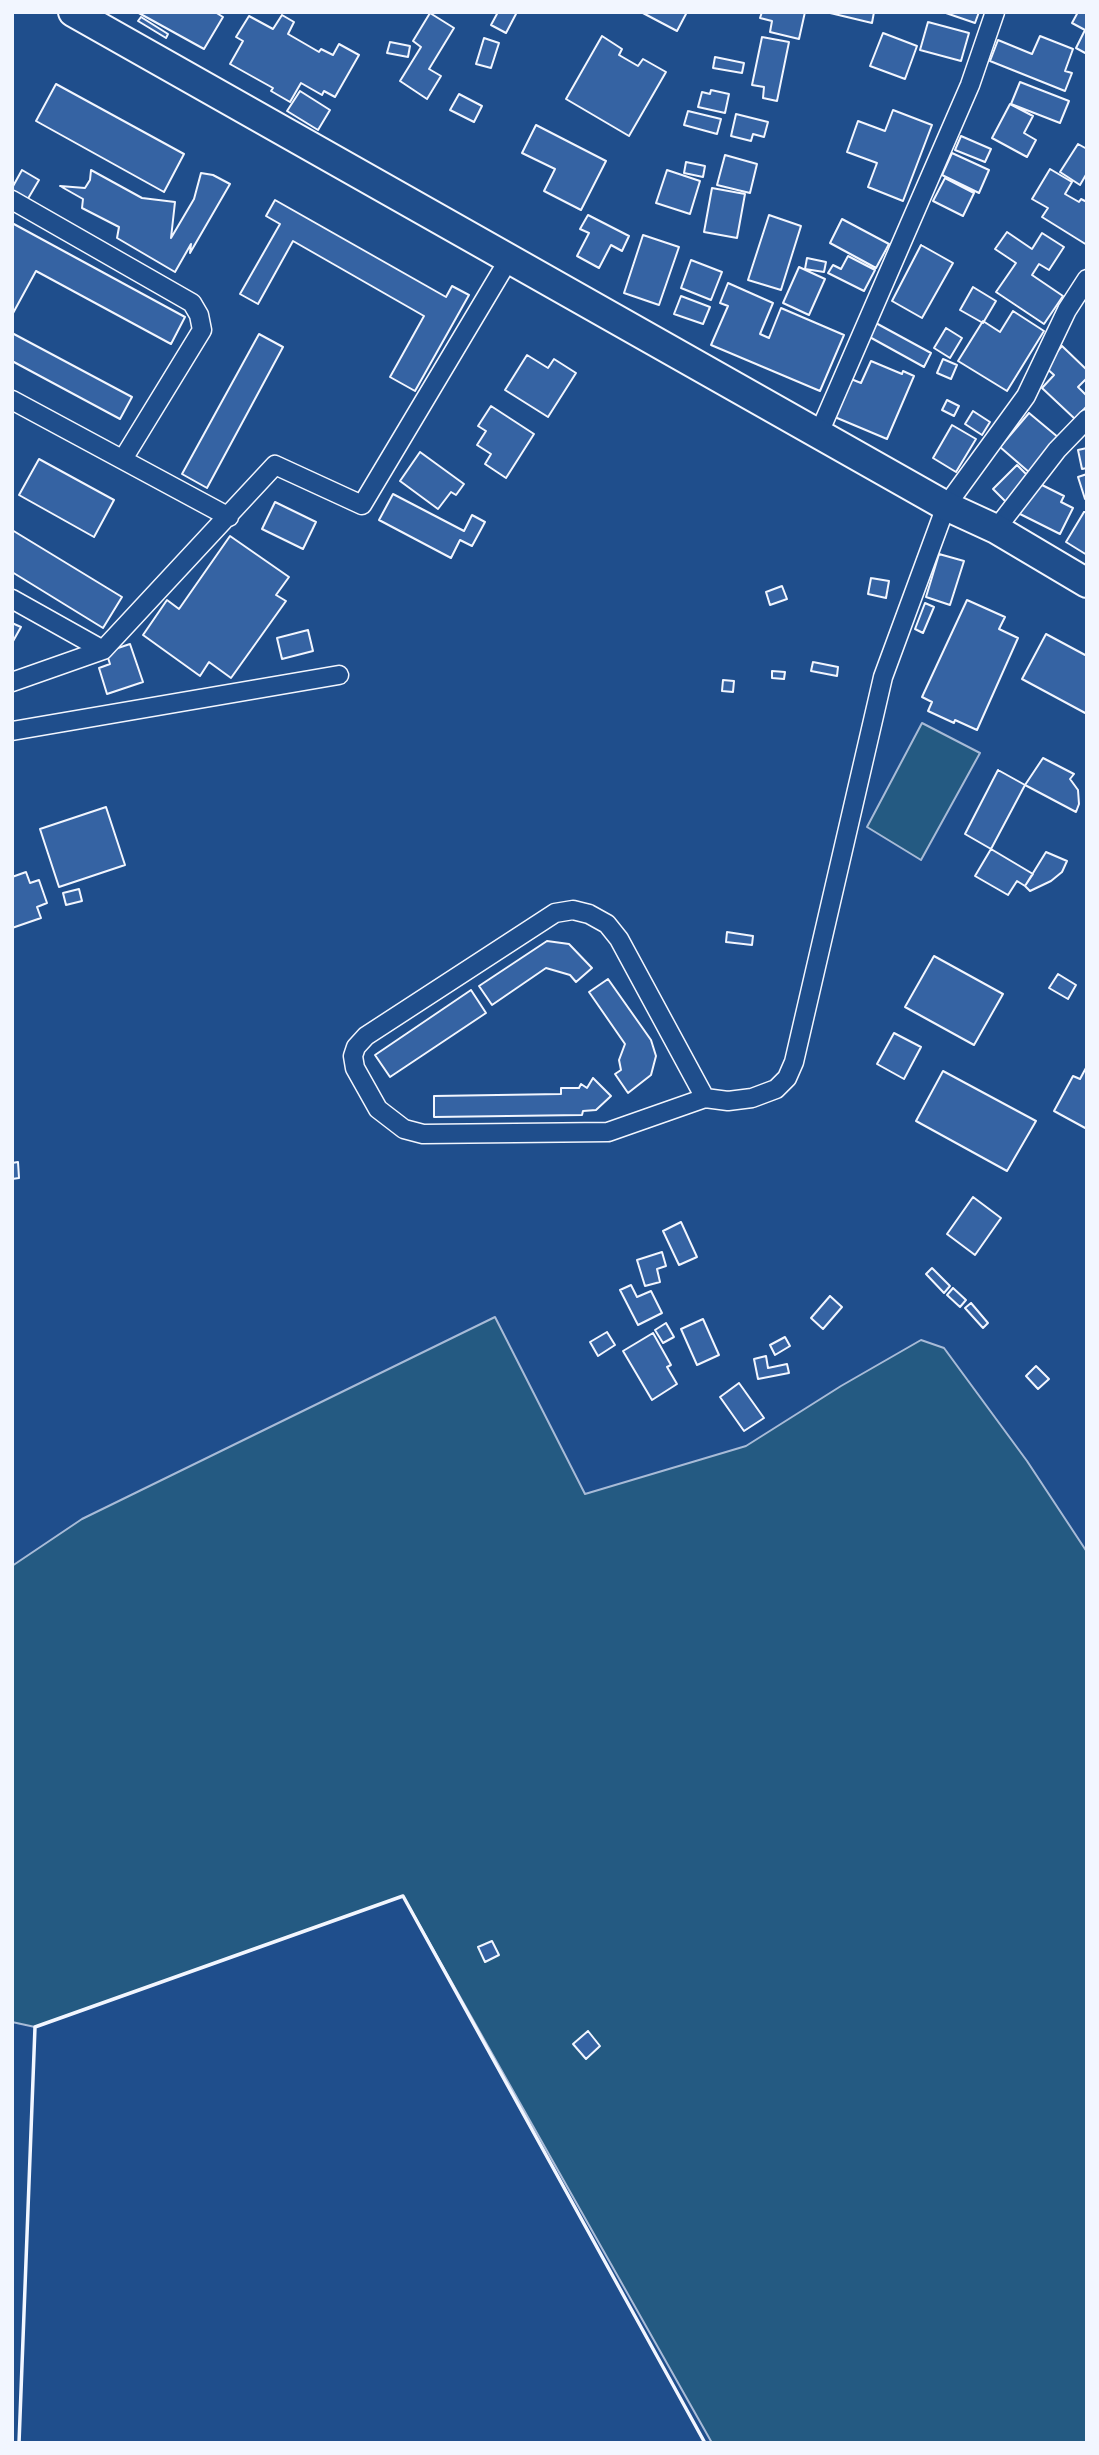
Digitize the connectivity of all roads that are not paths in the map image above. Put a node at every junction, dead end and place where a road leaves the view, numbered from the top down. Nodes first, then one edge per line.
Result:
1 (74, 12) edge
2 (995, 12) edge
3 (12, 200) edge
4 (509, 258) junction
5 (1087, 279) edge
6 (12, 400) edge
7 (1087, 419) edge
8 (820, 433) junction
9 (123, 459) junction
10 (946, 506) junction
11 (229, 517) junction
12 (996, 529) junction
13 (1087, 583) edge
14 (12, 599) edge
15 (103, 650) junction
16 (339, 674) dead end
17 (12, 682) edge
18 (12, 731) edge
19 (705, 1098) junction

1 - 4 main road
2 - 8 street
3 - 9 street
4 - 8 main road
4 - 11 street
5 - 10 street
6 - 9 street
7 - 12 street
8 - 10 main road
9 - 11 street
10 - 12 main road
10 - 19 street
11 - 15 street
12 - 13 main road
14 - 15 street
15 - 17 street
16 - 18 street
19 - 19 street

